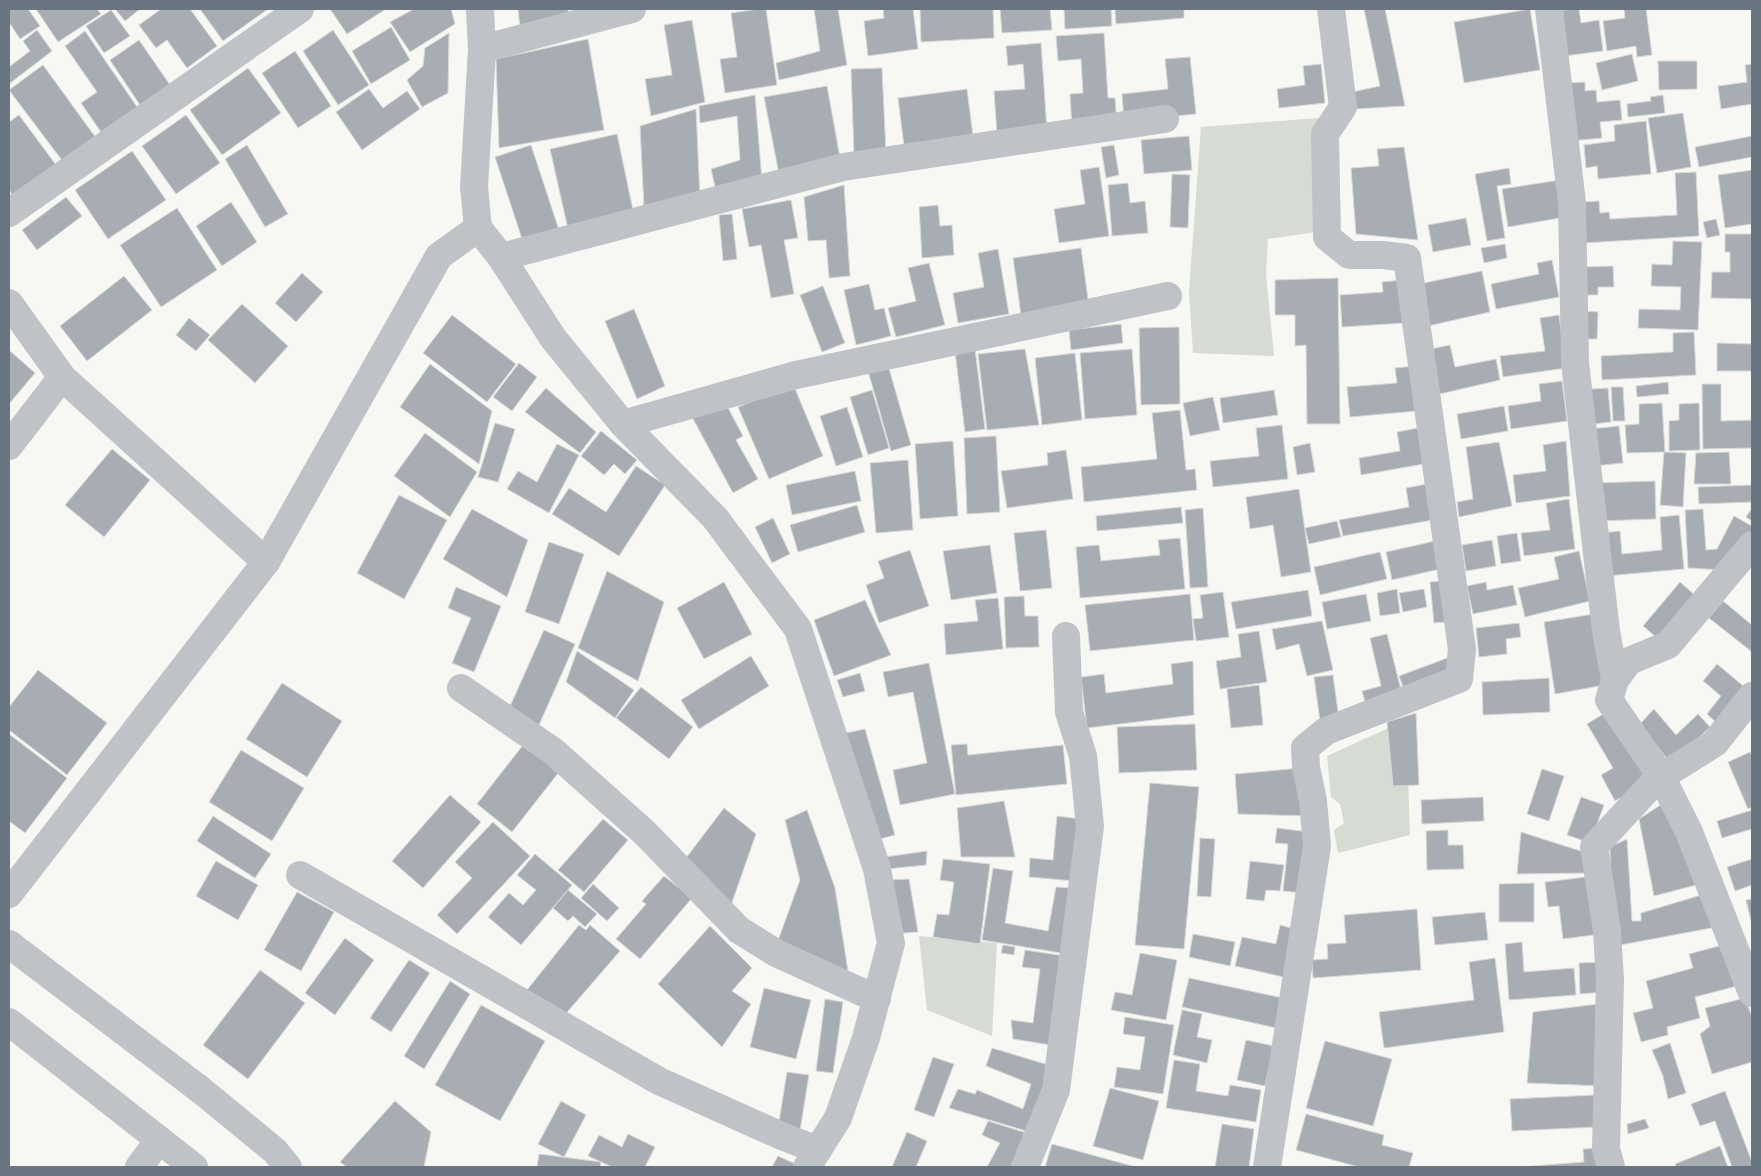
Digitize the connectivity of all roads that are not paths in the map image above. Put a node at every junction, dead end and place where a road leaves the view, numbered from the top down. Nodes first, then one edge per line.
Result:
1 (300, 9) edge
2 (480, 9) edge
3 (632, 9) edge
4 (1331, 9) edge
5 (1549, 9) edge
6 (482, 49) junction
7 (1164, 119) dead end
8 (9, 213) edge
9 (478, 228) junction
10 (501, 257) junction
11 (1168, 296) dead end
12 (9, 303) edge
13 (62, 377) junction
14 (624, 424) junction
15 (9, 446) edge
16 (1752, 545) edge
17 (266, 562) junction
18 (1066, 636) dead end
19 (1615, 680) junction
20 (461, 688) dead end
21 (1752, 696) edge
22 (1661, 776) junction
23 (300, 875) dead end
24 (9, 894) edge
25 (9, 944) edge
26 (1752, 993) edge
27 (877, 999) junction
28 (9, 1022) edge
29 (160, 1140) junction
30 (813, 1158) edge
31 (139, 1167) edge
32 (194, 1167) edge
33 (288, 1167) edge
34 (1025, 1167) edge
35 (1267, 1167) edge
36 (1611, 1167) edge

1 - 8 street
2 - 6 street
3 - 6 street
4 - 35 street
5 - 19 street
6 - 9 street
7 - 10 street
9 - 10 street
9 - 17 street
10 - 14 street
11 - 14 street
12 - 13 street
13 - 15 street
13 - 17 street
14 - 27 street
16 - 19 street
17 - 24 street
18 - 34 street
19 - 22 street
20 - 27 street
21 - 22 street
22 - 26 street
22 - 36 street
23 - 30 street
25 - 33 street
27 - 30 street
28 - 29 street
29 - 31 street
29 - 32 street

